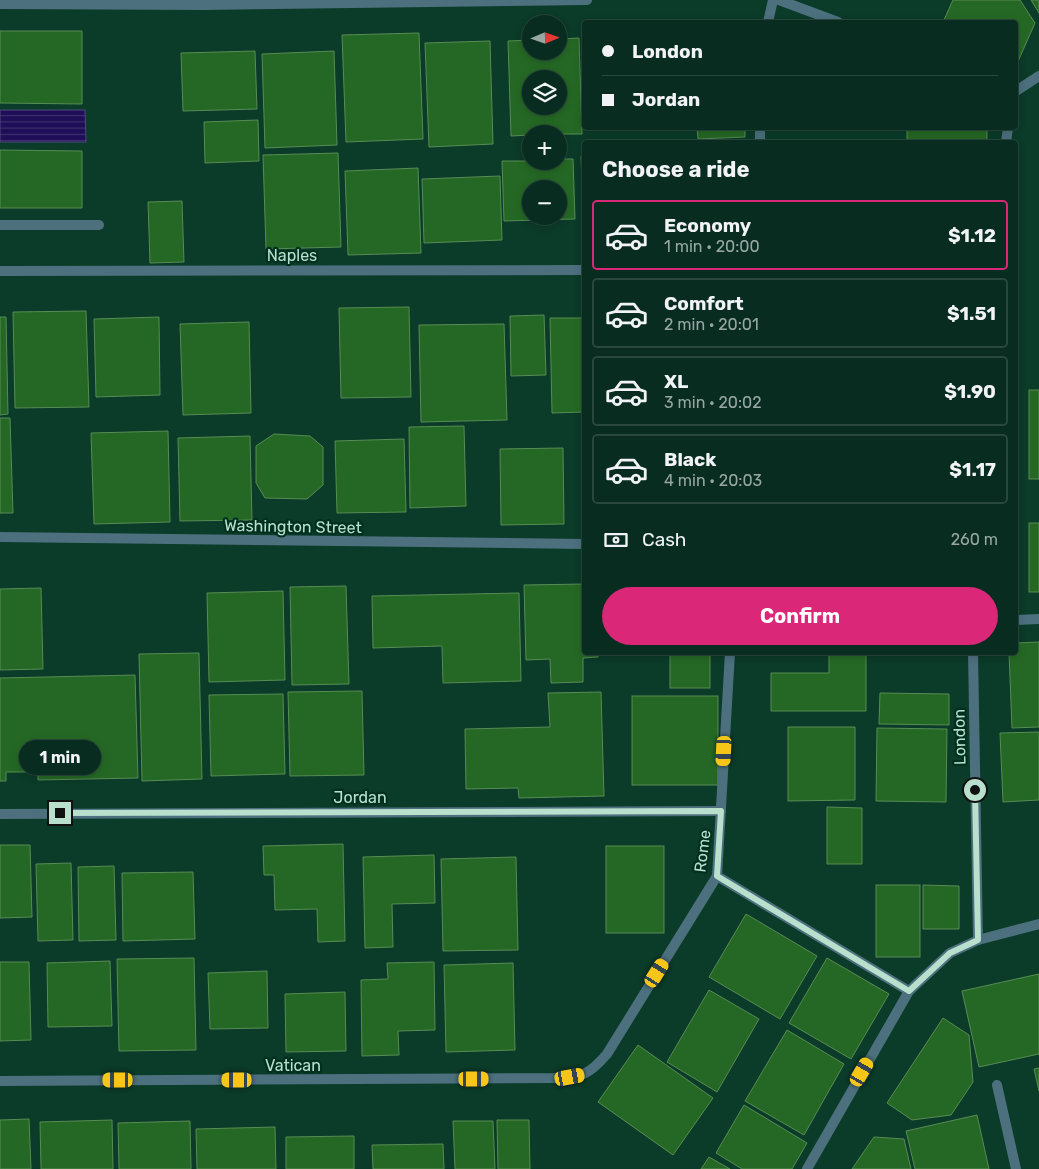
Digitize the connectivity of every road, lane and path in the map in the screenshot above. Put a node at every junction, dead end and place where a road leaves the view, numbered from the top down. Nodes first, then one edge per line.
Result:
1 (587, 0) edge
2 (773, 0) edge
3 (779, 0) edge
4 (204, 3) edge
5 (0, 4) edge
6 (768, 20) edge
7 (833, 20) edge
8 (1039, 76) edge
9 (1018, 90) edge
10 (0, 224) edge
11 (99, 225) dead end
12 (582, 270) edge
13 (0, 271) edge
14 (0, 537) edge
15 (582, 544) edge
16 (1039, 619) edge
17 (1018, 620) edge
18 (730, 655) edge
19 (973, 655) edge
20 (721, 811) junction
21 (0, 814) edge
22 (717, 876) junction
23 (1039, 924) edge
24 (978, 940) junction
25 (909, 991) junction
26 (586, 1074) joint
27 (0, 1081) edge
28 (997, 1085) dead end
29 (807, 1169) edge
30 (1016, 1169) edge

1 - 4 street
2 - 6 street
3 - 7 street
4 - 5 street
8 - 9 street
10 - 11 street
12 - 13 street, Naples
14 - 15 street, Washington Street
16 - 17 street
18 - 20 street, Rome
19 - 24 street, London
20 - 21 street, Jordan
20 - 22 street, Rome
22 - 25 street
22 - 26 street, Rome
23 - 24 street
24 - 25 street
25 - 29 street
26 - 27 street, Vatican
28 - 30 street

